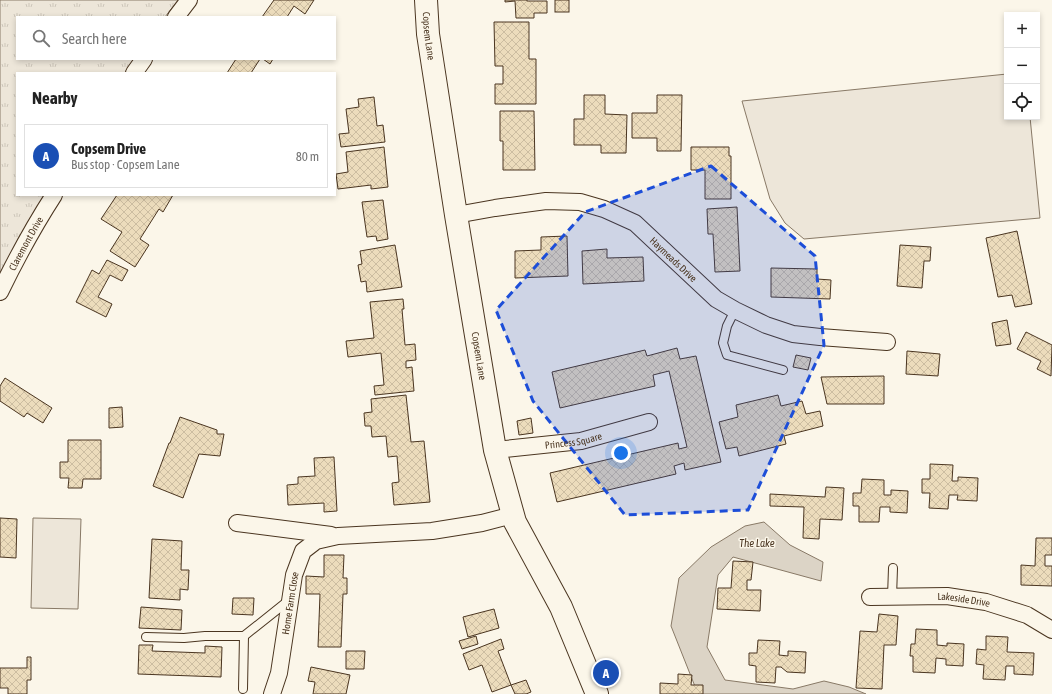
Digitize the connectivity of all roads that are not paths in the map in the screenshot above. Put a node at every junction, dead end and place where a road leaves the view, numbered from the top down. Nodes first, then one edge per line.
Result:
1 (189, 0) edge
2 (426, 0) edge
3 (177, 16) edge
4 (143, 60) edge
5 (135, 72) edge
6 (53, 196) edge
7 (456, 215) junction
8 (0, 292) edge
9 (735, 310) junction
10 (886, 342) dead end
11 (783, 370) dead end
12 (650, 422) dead end
13 (495, 450) junction
14 (513, 515) junction
15 (237, 523) dead end
16 (338, 536) junction
17 (893, 568) dead end
18 (870, 597) dead end
19 (892, 597) junction
20 (291, 600) junction
21 (1052, 630) edge
22 (244, 636) junction
23 (146, 637) dead end
24 (243, 689) dead end
25 (272, 694) edge
26 (597, 694) edge

1 - 3 street
2 - 7 main road, Copsem Lane
4 - 5 street
6 - 8 street, Claremont Drive
7 - 9 street, Haymeads Drive
7 - 13 main road, Copsem Lane
9 - 10 street, Haymeads Drive
9 - 11 lane
12 - 13 street, Princess Square
13 - 14 main road, Copsem Lane
14 - 16 street, Home Farm Close
14 - 26 main road, Copsem Lane
15 - 16 street, Home Farm Close
16 - 20 street, Home Farm Close
17 - 19 lane
18 - 19 street, Lakeside Drive
19 - 21 street, Lakeside Drive
20 - 22 lane
20 - 25 street, Home Farm Close
22 - 23 lane
22 - 24 lane

